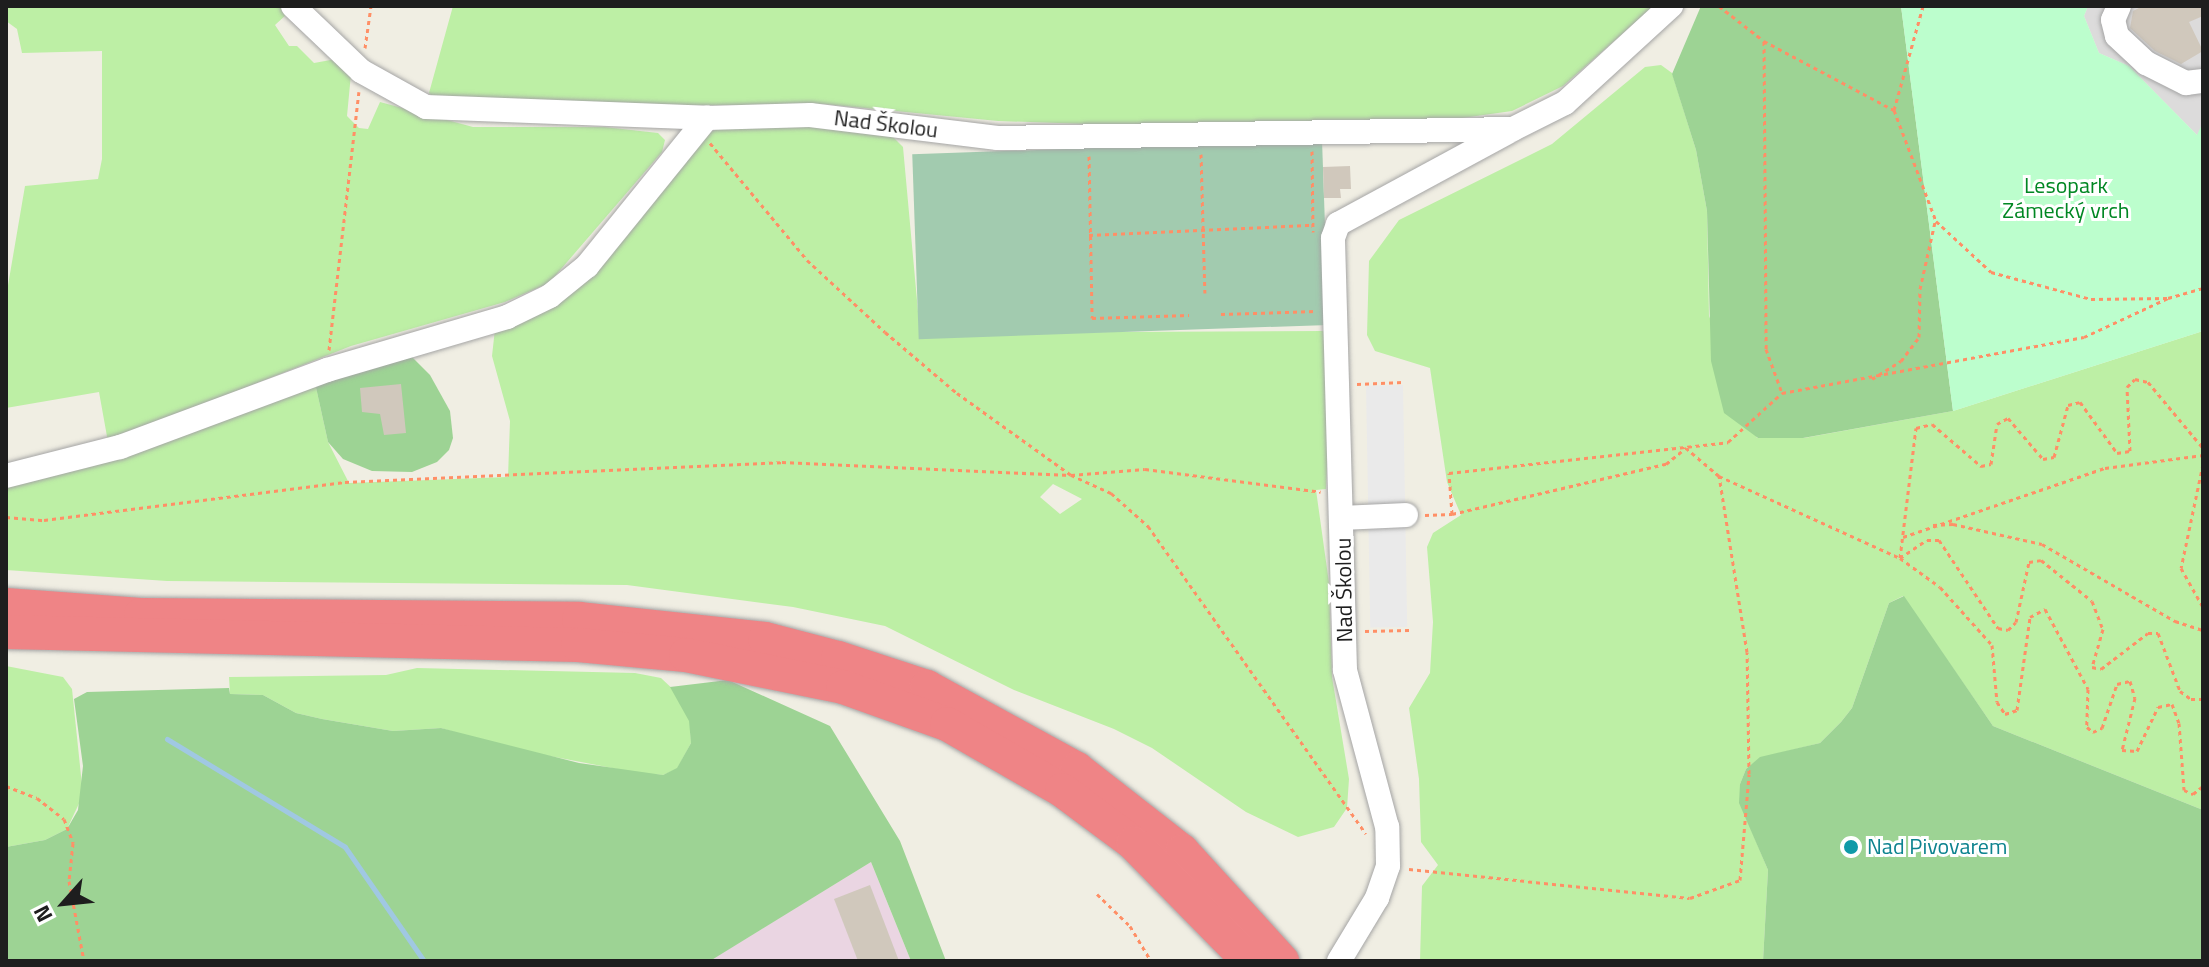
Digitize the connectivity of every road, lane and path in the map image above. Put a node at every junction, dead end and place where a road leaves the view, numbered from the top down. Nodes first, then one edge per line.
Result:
1 (293, 6) edge
2 (371, 6) edge
3 (1671, 6) edge
4 (1719, 6) edge
5 (1923, 6) edge
6 (2119, 6) edge
7 (1764, 41) junction
8 (361, 71) junction
9 (2203, 81) edge
10 (1894, 110) junction
11 (701, 123) junction
12 (1513, 129) junction
13 (1296, 151) dead end
14 (1217, 153) dead end
15 (1187, 154) dead end
16 (1201, 154) junction
17 (1101, 156) dead end
18 (1936, 221) junction
19 (1313, 225) junction
20 (1325, 225) dead end
21 (1203, 232) junction
22 (1089, 235) junction
23 (1313, 239) dead end
24 (2203, 288) edge
25 (1205, 293) dead end
26 (1315, 297) dead end
27 (2168, 298) junction
28 (1221, 314) dead end
29 (1189, 315) dead end
30 (327, 370) junction
31 (1356, 370) dead end
32 (1869, 381) junction
33 (1403, 382) dead end
34 (1357, 384) junction
35 (1782, 393) junction
36 (1357, 399) dead end
37 (1686, 448) junction
38 (2203, 448) edge
39 (2203, 455) edge
40 (2203, 464) edge
41 (1071, 475) junction
42 (6, 476) edge
43 (1719, 476) junction
44 (1341, 506) junction
45 (1452, 514) junction
46 (1406, 515) joint
47 (6, 517) edge
48 (1929, 525) junction
49 (1903, 537) junction
50 (1900, 558) junction
51 (6, 605) edge
52 (2203, 607) edge
53 (1361, 617) dead end
54 (1409, 630) dead end
55 (2203, 630) edge
56 (1361, 631) junction
57 (6, 632) edge
58 (1362, 640) dead end
59 (2203, 699) edge
60 (6, 786) edge
61 (2203, 786) edge
62 (1388, 866) junction
63 (1097, 894) dead end
64 (1342, 955) edge
65 (84, 961) edge
66 (1151, 961) edge
67 (1249, 961) edge
68 (1282, 961) edge

1 - 8 street, Nad Školou
2 - 8 path
3 - 12 street, Nad Školou
4 - 7 path
5 - 10 path
6 - 9 street
7 - 10 path
7 - 35 path
8 - 11 street, Nad Školou
8 - 30 path
10 - 18 path
11 - 12 street, Nad Školou
11 - 30 street
11 - 41 path
12 - 44 street, Nad Školou
13 - 19 path
14 - 16 path
15 - 16 path
16 - 21 path
17 - 22 path
18 - 27 path
18 - 32 path
19 - 20 path
19 - 21 path
19 - 23 path
21 - 22 path
21 - 25 path
22 - 29 path
24 - 27 path
26 - 28 path
27 - 32 path
30 - 42 street
31 - 34 path
32 - 35 path
33 - 34 path
34 - 36 path
35 - 37 path
37 - 43 path
37 - 45 path
37 - 45 path
38 - 49 path
39 - 48 path
40 - 52 path
41 - 44 path
41 - 47 path
41 - 62 path
43 - 50 path
43 - 62 path
44 - 46 street
44 - 62 street, Nad Školou
45 - 46 path
48 - 49 path
48 - 55 path
49 - 50 path
50 - 59 path
50 - 61 path
51 - 68 highway
53 - 56 path
54 - 56 path
56 - 58 path
57 - 67 highway
60 - 65 path
62 - 64 street, Nad Školou
63 - 66 path

